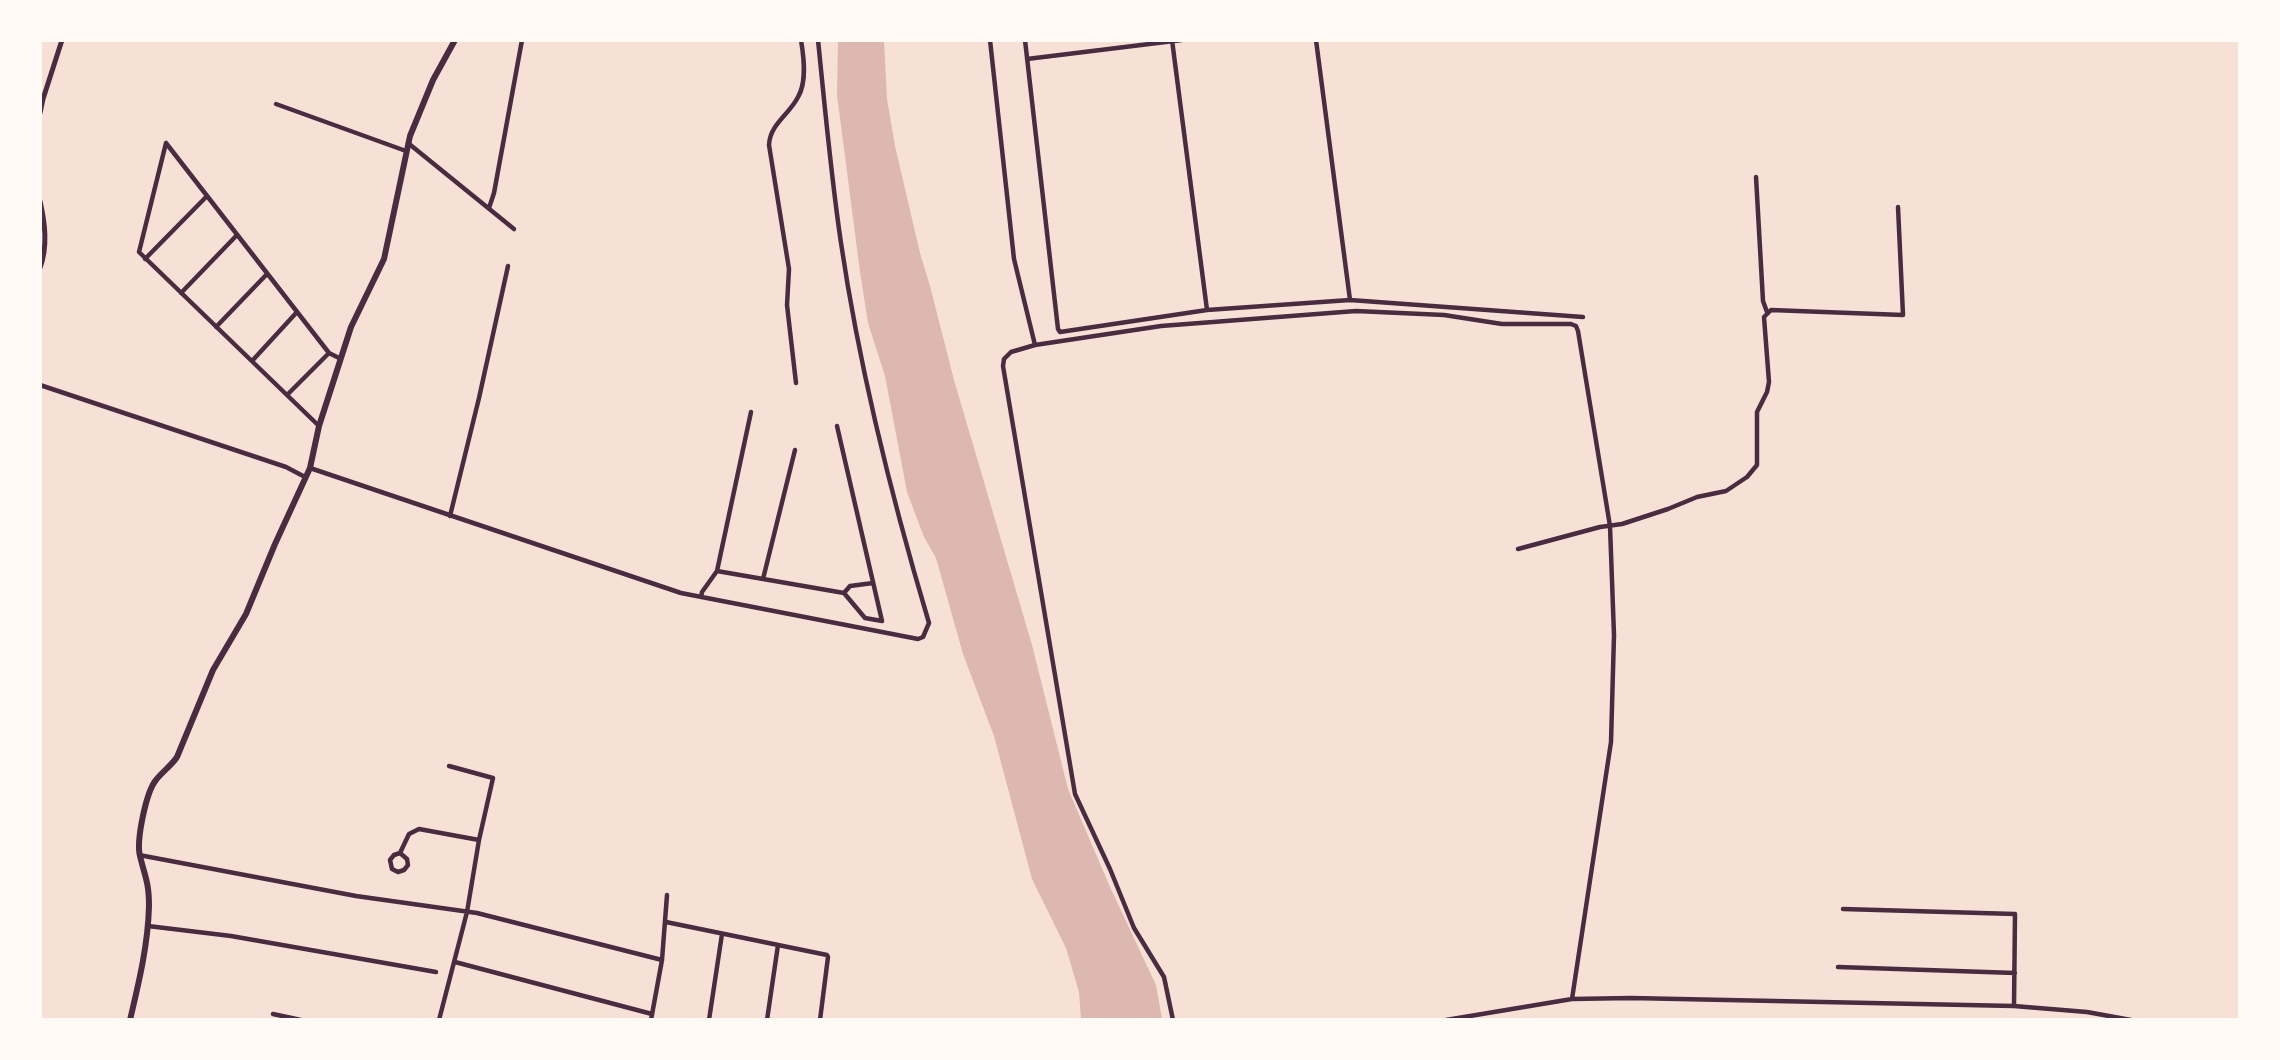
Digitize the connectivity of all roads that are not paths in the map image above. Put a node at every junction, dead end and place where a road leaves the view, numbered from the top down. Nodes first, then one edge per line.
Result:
1 (62, 40) edge
2 (455, 40) edge
3 (522, 40) edge
4 (801, 40) edge
5 (818, 40) edge
6 (990, 40) edge
7 (1025, 40) edge
8 (1182, 40) edge
9 (1316, 40) edge
10 (1172, 41) edge
11 (1027, 59) junction
12 (42, 99) edge
13 (276, 104) dead end
14 (40, 113) edge
15 (408, 143) junction
16 (406, 151) junction
17 (1756, 177) dead end
18 (207, 196) junction
19 (40, 201) edge
20 (1898, 207) dead end
21 (489, 208) junction
22 (42, 213) edge
23 (514, 229) dead end
24 (237, 235) junction
25 (145, 259) junction
26 (508, 266) dead end
27 (40, 268) edge
28 (267, 274) junction
29 (181, 293) junction
30 (1350, 300) junction
31 (1207, 310) junction
32 (297, 312) junction
33 (1767, 312) junction
34 (1583, 317) dead end
35 (216, 327) junction
36 (1035, 345) junction
37 (329, 353) junction
38 (341, 359) junction
39 (252, 361) junction
40 (796, 383) dead end
41 (40, 385) edge
42 (287, 395) junction
43 (751, 412) dead end
44 (319, 426) junction
45 (837, 426) dead end
46 (795, 450) dead end
47 (310, 468) junction
48 (305, 477) junction
49 (450, 516) junction
50 (1610, 526) junction
51 (1518, 549) dead end
52 (717, 571) junction
53 (763, 579) junction
54 (873, 583) junction
55 (844, 593) junction
56 (701, 597) junction
57 (449, 766) dead end
58 (479, 840) junction
59 (400, 853) junction
60 (139, 855) junction
61 (667, 895) dead end
62 (1843, 909) dead end
63 (467, 912) junction
64 (666, 922) junction
65 (148, 926) junction
66 (722, 934) junction
67 (778, 945) junction
68 (662, 960) junction
69 (455, 962) junction
70 (1839, 967) dead end
71 (436, 972) dead end
72 (2014, 973) junction
73 (1572, 999) junction
74 (2014, 1006) junction
75 (273, 1014) dead end
76 (652, 1017) edge
77 (439, 1019) edge
78 (130, 1020) edge
79 (301, 1020) edge
80 (709, 1020) edge
81 (767, 1020) edge
82 (820, 1020) edge
83 (1173, 1020) edge
84 (1446, 1020) edge
85 (2131, 1020) edge

1 - 12 street
2 - 15 main road
3 - 21 street
4 - 40 street
5 - 56 street
6 - 36 street
7 - 11 street
8 - 10 street
9 - 30 street
10 - 11 street
10 - 31 street
11 - 31 street
12 - 14 street
13 - 16 street
15 - 16 main road
15 - 21 street
16 - 38 main road
17 - 33 street
18 - 24 street
18 - 25 street
18 - 25 street
19 - 22 street
20 - 33 street
21 - 23 street
22 - 27 street
24 - 28 street
24 - 29 street
25 - 29 street
26 - 49 street
28 - 32 street
28 - 35 street
29 - 35 street
30 - 31 street
30 - 34 street
32 - 37 street
32 - 39 street
33 - 50 street
35 - 39 street
36 - 50 street
36 - 83 street
37 - 38 street
37 - 42 street
38 - 44 main road
39 - 42 street
41 - 48 street
42 - 44 street
43 - 52 street
44 - 47 main road
45 - 54 street
46 - 53 street
47 - 48 main road
47 - 49 street
48 - 60 main road
49 - 56 street
50 - 51 street
50 - 73 street
52 - 53 street
52 - 56 street
53 - 55 street
54 - 55 street
54 - 55 street
57 - 58 street
58 - 59 street
58 - 63 street
59 - 59 street
60 - 63 street
60 - 65 main road
61 - 64 street
62 - 72 street
63 - 68 street
63 - 69 street
64 - 66 street
64 - 68 street
65 - 71 street
65 - 78 main road
66 - 67 street
66 - 80 street
67 - 81 street
67 - 82 street
68 - 76 street
69 - 76 street
69 - 77 street
70 - 72 street
72 - 74 street
73 - 74 street
73 - 84 street
74 - 85 street
75 - 79 street

